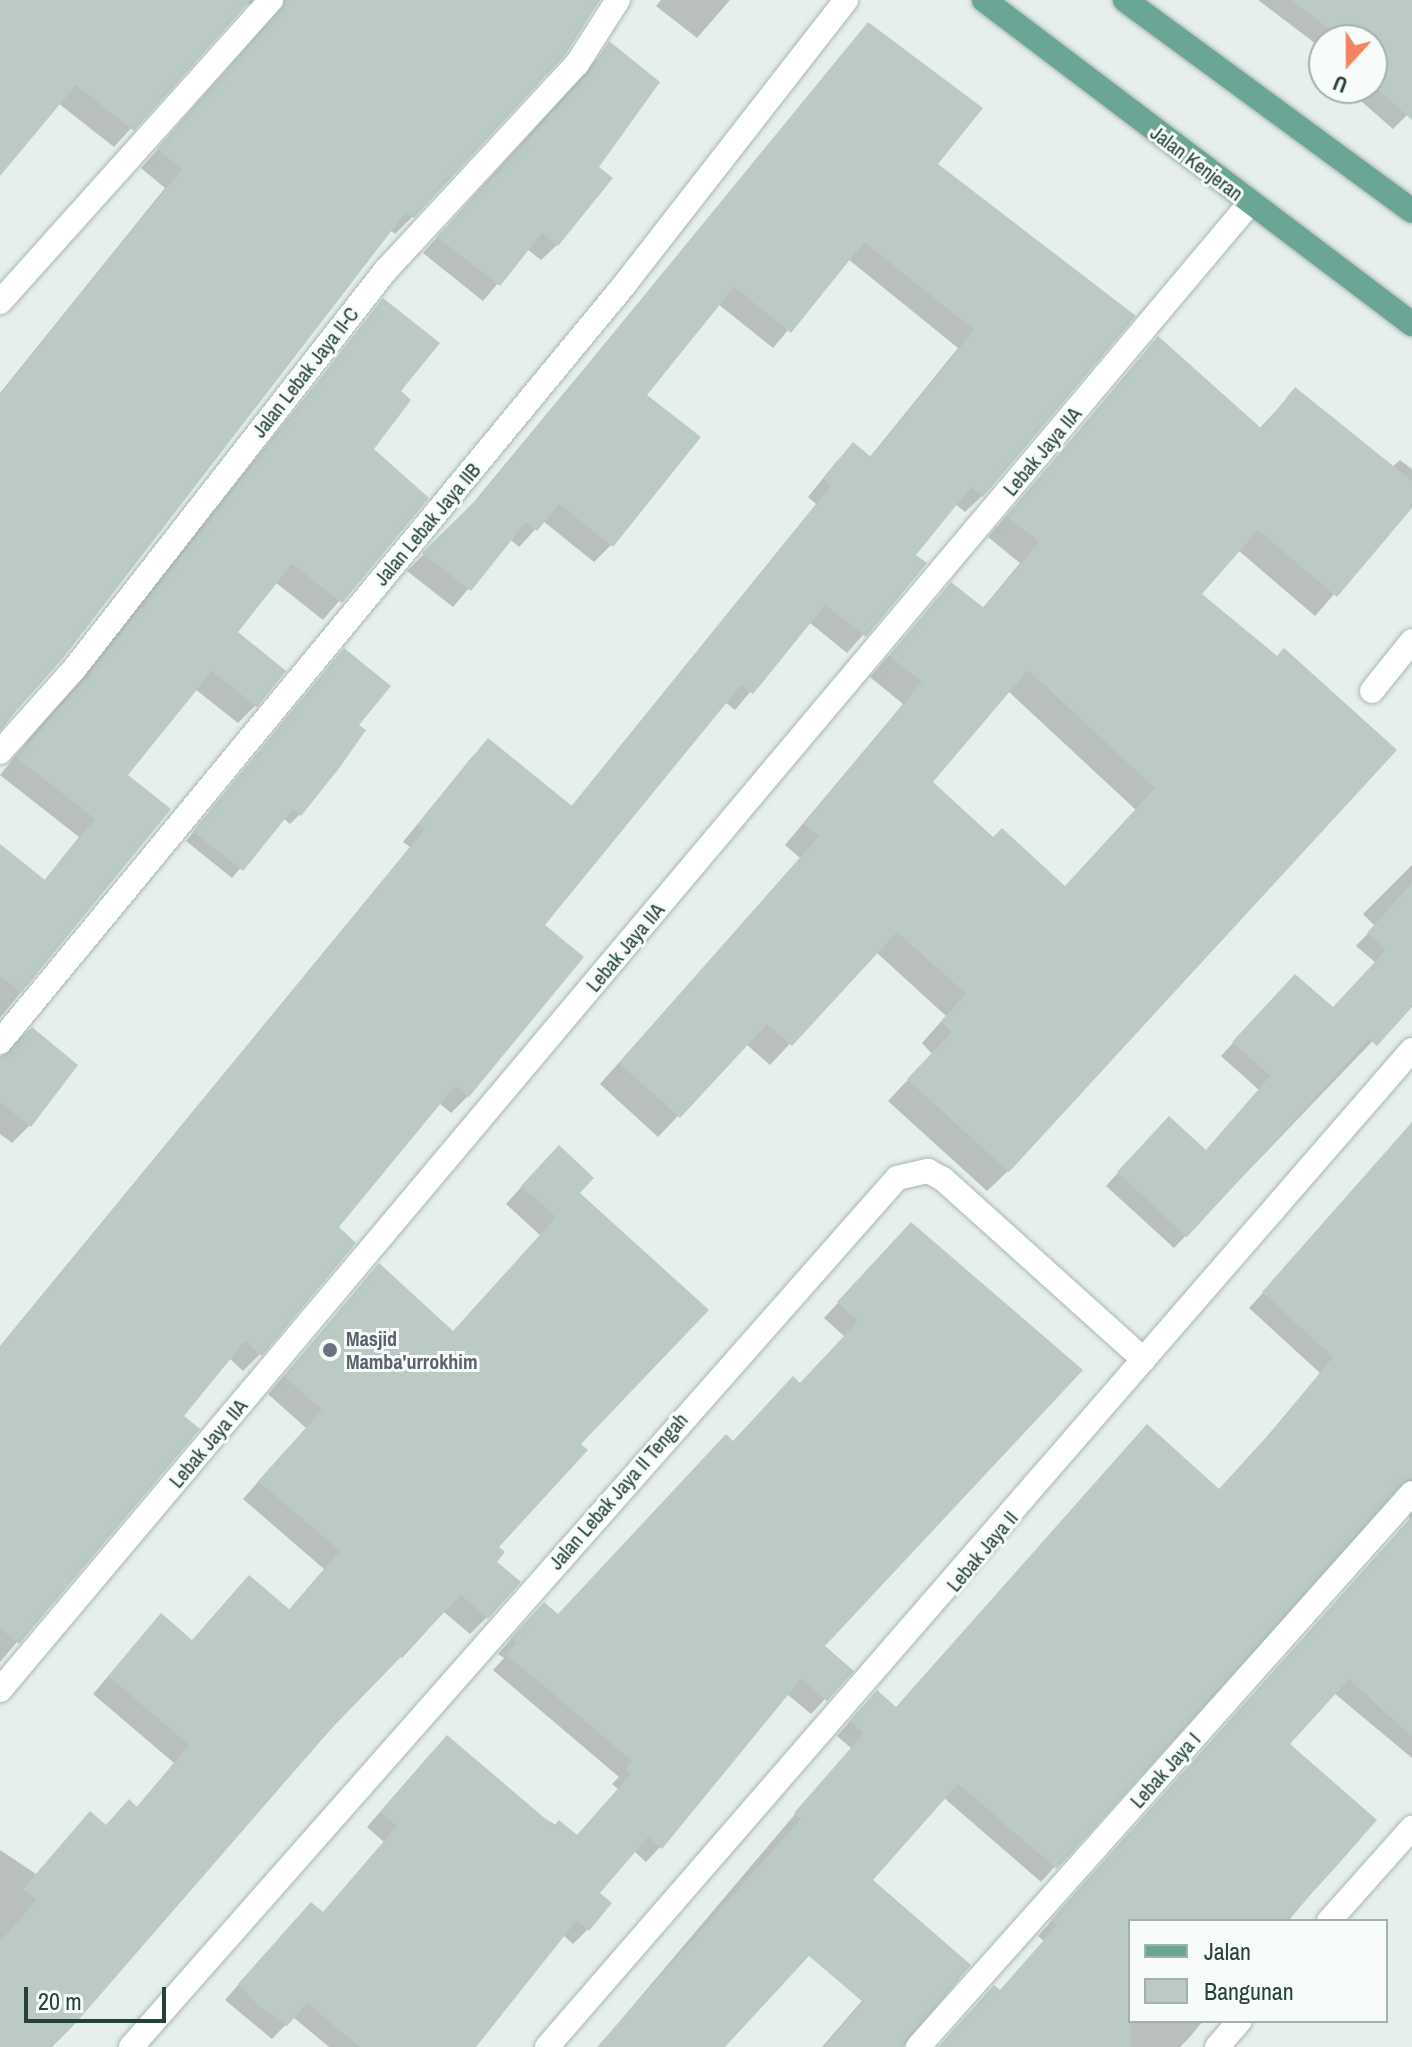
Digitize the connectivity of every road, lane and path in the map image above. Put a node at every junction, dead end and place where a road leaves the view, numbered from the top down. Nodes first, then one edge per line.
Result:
1 (271, 0) edge
2 (618, 0) edge
3 (846, 0) edge
4 (984, 0) edge
5 (1125, 0) edge
6 (1250, 203) junction
7 (1412, 211) edge
8 (0, 302) edge
9 (1412, 324) edge
10 (1412, 641) edge
11 (1372, 691) dead end
12 (0, 752) edge
13 (0, 1042) edge
14 (1412, 1050) edge
15 (1144, 1360) junction
16 (1412, 1493) edge
17 (0, 1690) edge
18 (1412, 1828) edge
19 (1331, 1919) edge
20 (1238, 2023) edge
21 (131, 2047) edge
22 (547, 2047) edge
23 (918, 2047) edge
24 (1217, 2047) edge

1 - 8 street
2 - 12 street, Jalan Lebak Jaya II-C
3 - 13 street, Jalan Lebak Jaya IIB
4 - 6 main road, Jalan Kenjeran
5 - 7 main road
6 - 9 main road, Jalan Kenjeran
6 - 17 street, Lebak Jaya IIA
10 - 11 street
14 - 15 street, Lebak Jaya II
15 - 21 street, Jalan Lebak Jaya II Tengah
15 - 22 street, Lebak Jaya II
16 - 23 street, Lebak Jaya I
18 - 19 street
20 - 24 street

